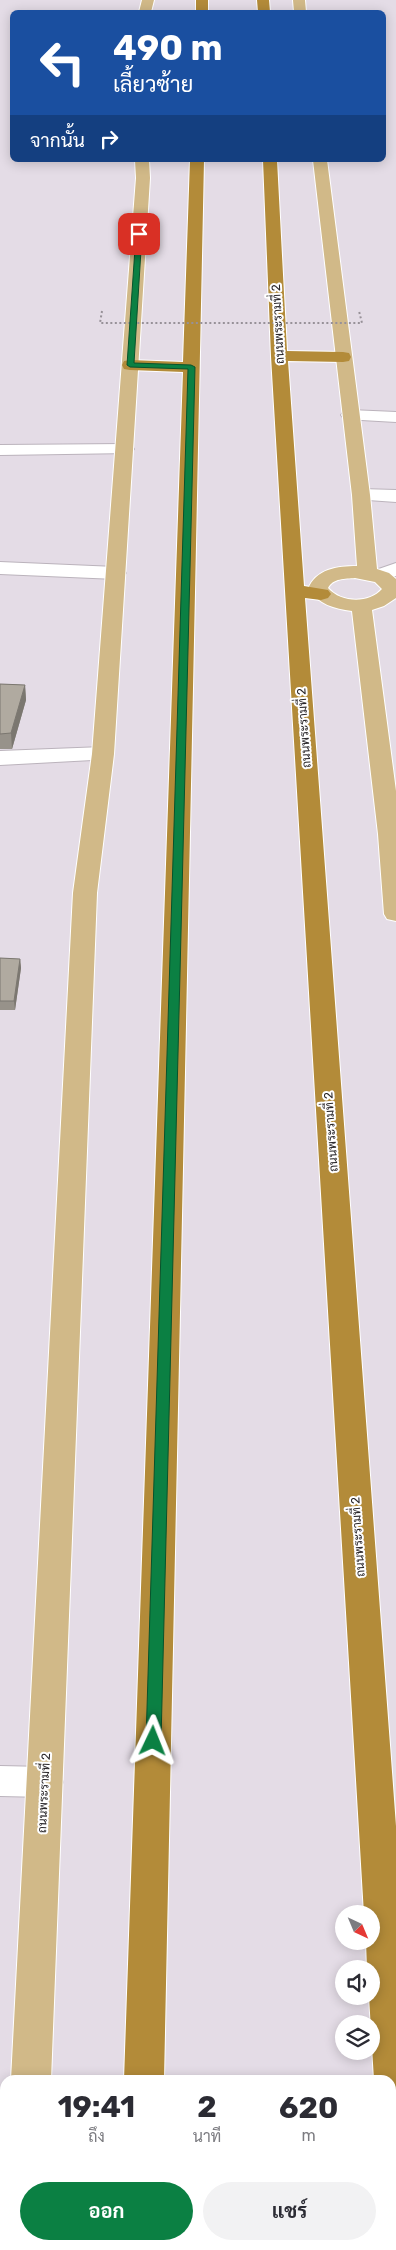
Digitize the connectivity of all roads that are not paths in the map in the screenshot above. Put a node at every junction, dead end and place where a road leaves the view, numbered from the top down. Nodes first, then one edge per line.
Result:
1 (142, 162) edge
2 (197, 162) edge
3 (270, 162) edge
4 (320, 162) edge
5 (279, 356) junction
6 (343, 357) junction
7 (130, 365) junction
8 (191, 367) junction
9 (350, 415) junction
10 (396, 417) edge
11 (125, 449) junction
12 (0, 450) edge
13 (361, 495) junction
14 (396, 496) edge
15 (0, 568) edge
16 (396, 569) edge
17 (116, 573) junction
18 (372, 574) junction
19 (394, 590) edge
20 (308, 593) junction
21 (361, 605) junction
22 (103, 754) junction
23 (0, 758) edge
24 (393, 835) edge
25 (396, 914) edge
26 (0, 1781) edge
27 (45, 1782) junction
28 (31, 2075) edge
29 (144, 2075) edge
30 (394, 2075) edge

1 - 7 main road, ถนนพระรามที่ 2
2 - 8 highway
3 - 5 highway, ถนนพระรามที่ 2
4 - 6 main road
5 - 6 highway
5 - 20 highway, ถนนพระรามที่ 2
6 - 9 main road
7 - 8 highway
7 - 11 main road, ถนนพระรามที่ 2
8 - 29 highway
9 - 10 street
9 - 13 main road
11 - 12 street
11 - 17 main road, ถนนพระรามที่ 2
13 - 14 street
13 - 18 main road
15 - 17 street
16 - 18 street
17 - 22 main road, ถนนพระรามที่ 2
18 - 19 main road
18 - 20 main road
19 - 21 main road
20 - 21 main road
20 - 30 highway, ถนนพระรามที่ 2
21 - 24 main road
22 - 23 street
22 - 27 main road, ถนนพระรามที่ 2
24 - 25 main road
26 - 27 street
27 - 28 main road, ถนนพระรามที่ 2

